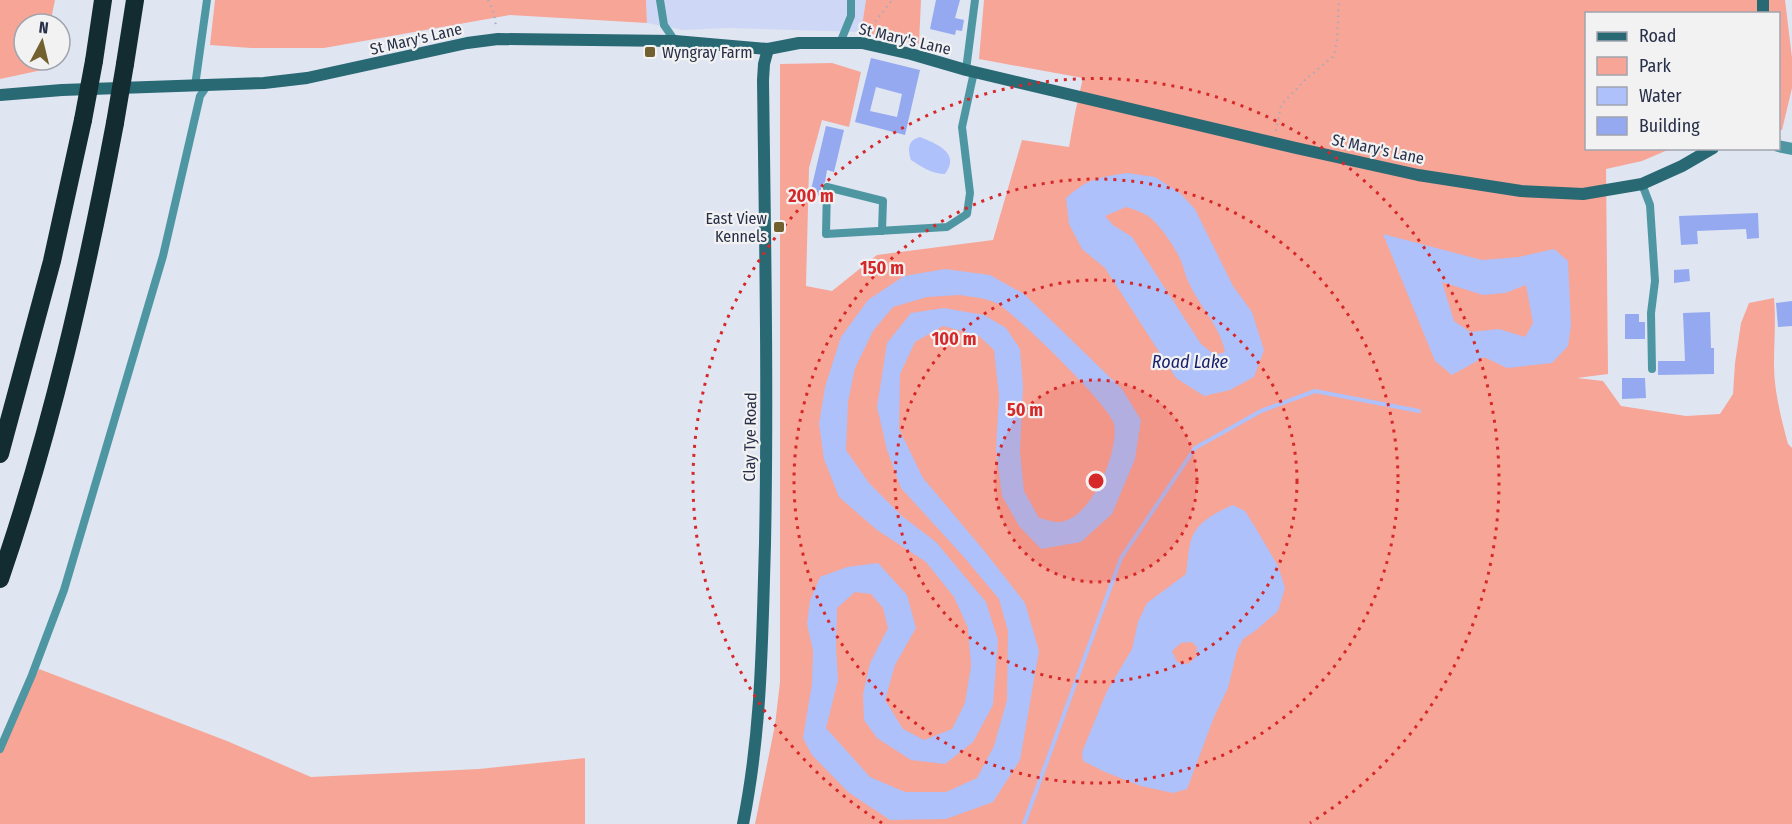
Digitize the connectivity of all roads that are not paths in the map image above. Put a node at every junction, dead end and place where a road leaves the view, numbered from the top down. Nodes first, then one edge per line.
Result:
1 (103, 0) edge
2 (135, 0) edge
3 (207, 0) edge
4 (660, 0) edge
5 (851, 0) edge
6 (975, 0) edge
7 (675, 41) junction
8 (840, 42) junction
9 (768, 49) junction
10 (970, 71) junction
11 (201, 86) junction
12 (0, 95) edge
13 (1710, 150) edge
14 (1642, 184) junction
15 (882, 231) junction
16 (1652, 369) dead end
17 (0, 454) edge
18 (0, 579) edge
19 (0, 749) edge
20 (743, 824) edge

1 - 17 highway, bridge
2 - 18 highway, bridge
3 - 11 lane
4 - 7 lane
5 - 8 lane
6 - 10 lane
7 - 9 main road, St Mary's Lane
7 - 11 main road, St Mary's Lane
8 - 9 main road, St Mary's Lane
8 - 10 main road, St Mary's Lane
9 - 20 main road, Clay Tye Road
10 - 14 main road, St Mary's Lane
10 - 15 lane
11 - 12 main road, St Mary's Lane
11 - 19 lane
13 - 14 main road, St Mary's Lane
14 - 16 lane
15 - 15 lane

